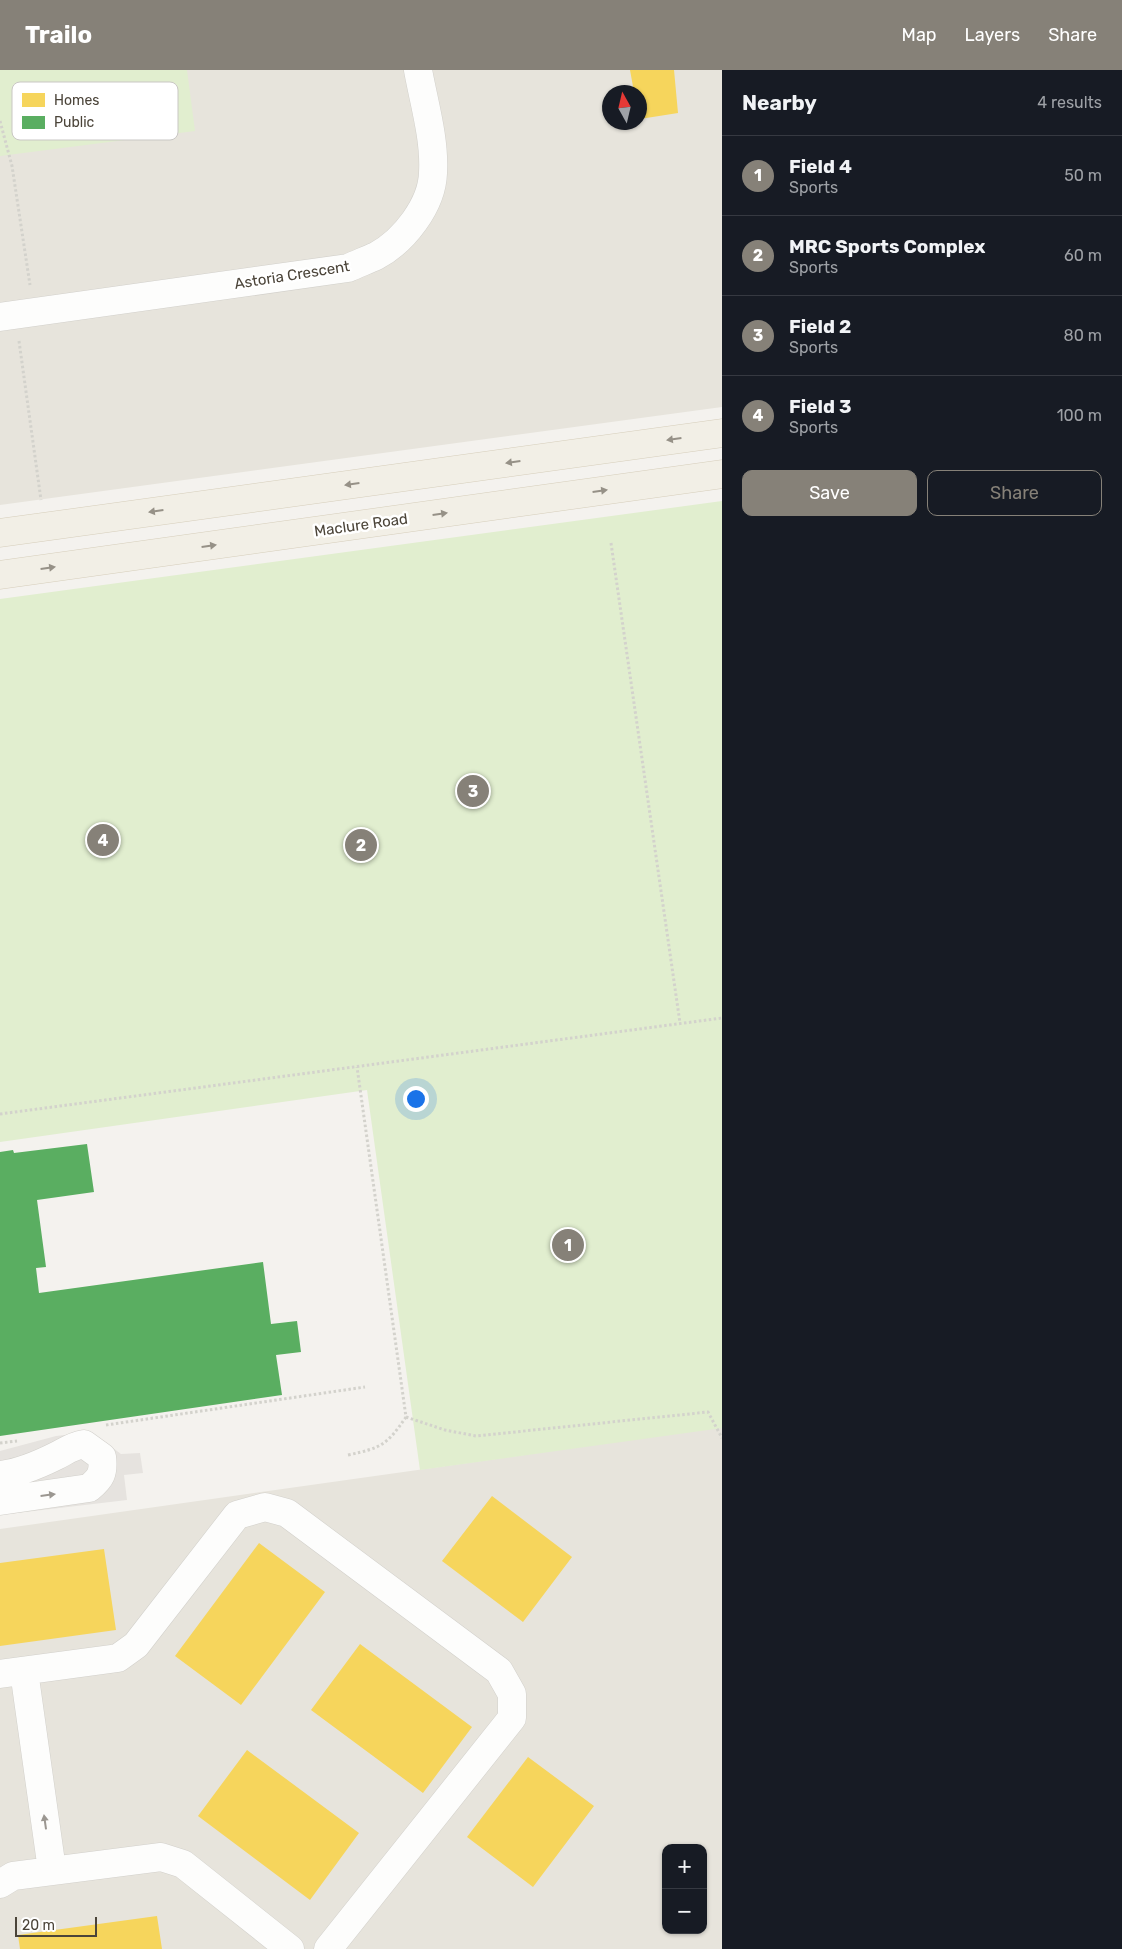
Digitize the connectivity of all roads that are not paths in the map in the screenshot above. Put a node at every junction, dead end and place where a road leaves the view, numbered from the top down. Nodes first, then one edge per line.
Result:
1 (418, 70) edge
2 (17, 315) edge
3 (722, 432) edge
4 (722, 474) edge
5 (0, 532) edge
6 (0, 575) edge
7 (0, 1476) edge
8 (0, 1501) edge
9 (12, 1673) edge
10 (52, 1870) junction
11 (0, 1884) edge
12 (290, 1949) edge
13 (328, 1949) edge

1 - 2 street, Astoria Crescent
3 -> 5 main road
6 -> 4 main road, Maclure Road
8 -> 7 street
10 -> 9 street
9 - 13 street
10 - 11 street
10 - 12 street

